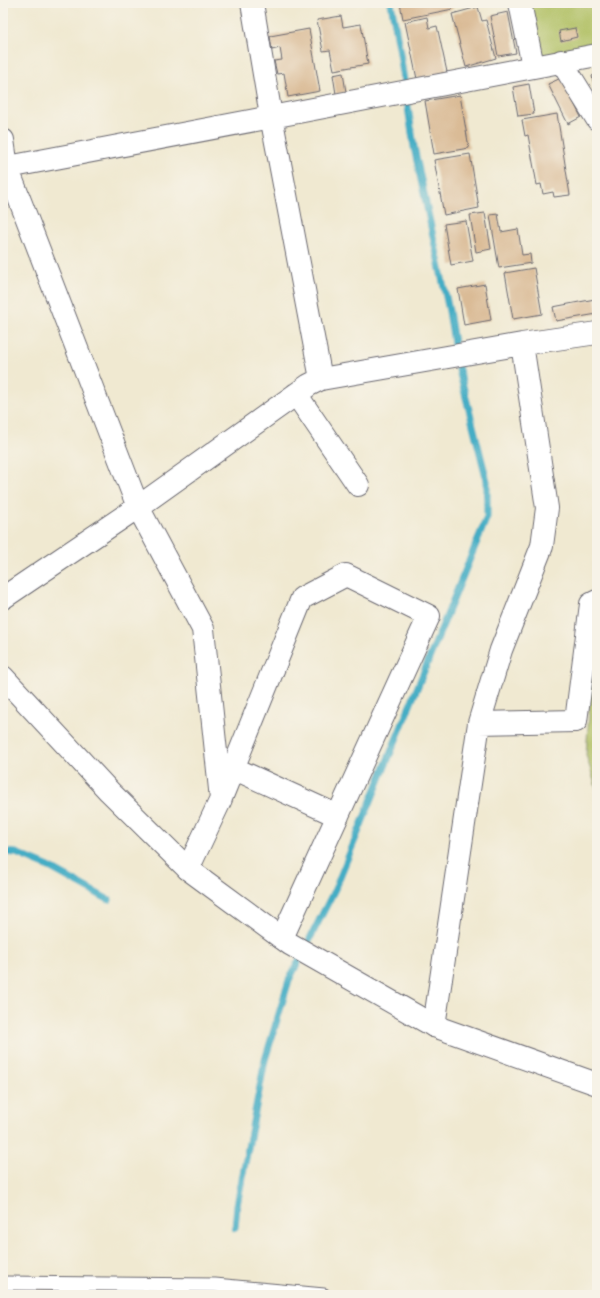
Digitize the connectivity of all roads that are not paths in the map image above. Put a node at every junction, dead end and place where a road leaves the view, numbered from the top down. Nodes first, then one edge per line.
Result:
1 (252, 3) edge
2 (520, 3) edge
3 (597, 54) edge
4 (561, 61) junction
5 (533, 66) junction
6 (271, 116) junction
7 (597, 119) edge
8 (3, 140) edge
9 (5, 167) edge
10 (597, 333) edge
11 (522, 344) junction
12 (321, 379) junction
13 (296, 394) junction
14 (358, 485) dead end
15 (138, 507) junction
16 (3, 598) edge
17 (597, 601) edge
18 (3, 677) edge
19 (479, 723) junction
20 (233, 768) junction
21 (221, 799) junction
22 (338, 816) junction
23 (188, 869) junction
24 (286, 941) junction
25 (434, 1026) junction
26 (597, 1084) edge
27 (3, 1283) edge
28 (324, 1295) edge

1 - 6 street
2 - 5 street
3 - 4 street
4 - 5 street
4 - 7 street
5 - 6 street
6 - 9 street
6 - 12 street
8 - 9 street
9 - 15 street
10 - 11 street
11 - 12 street
11 - 19 street
12 - 13 street
13 - 14 street
13 - 15 street
15 - 16 street
15 - 21 street
17 - 19 street
18 - 23 street
19 - 25 street
20 - 21 street
20 - 22 street
20 - 22 street
21 - 23 street
22 - 24 street
23 - 24 street
24 - 25 street
25 - 26 street
27 - 28 lane

